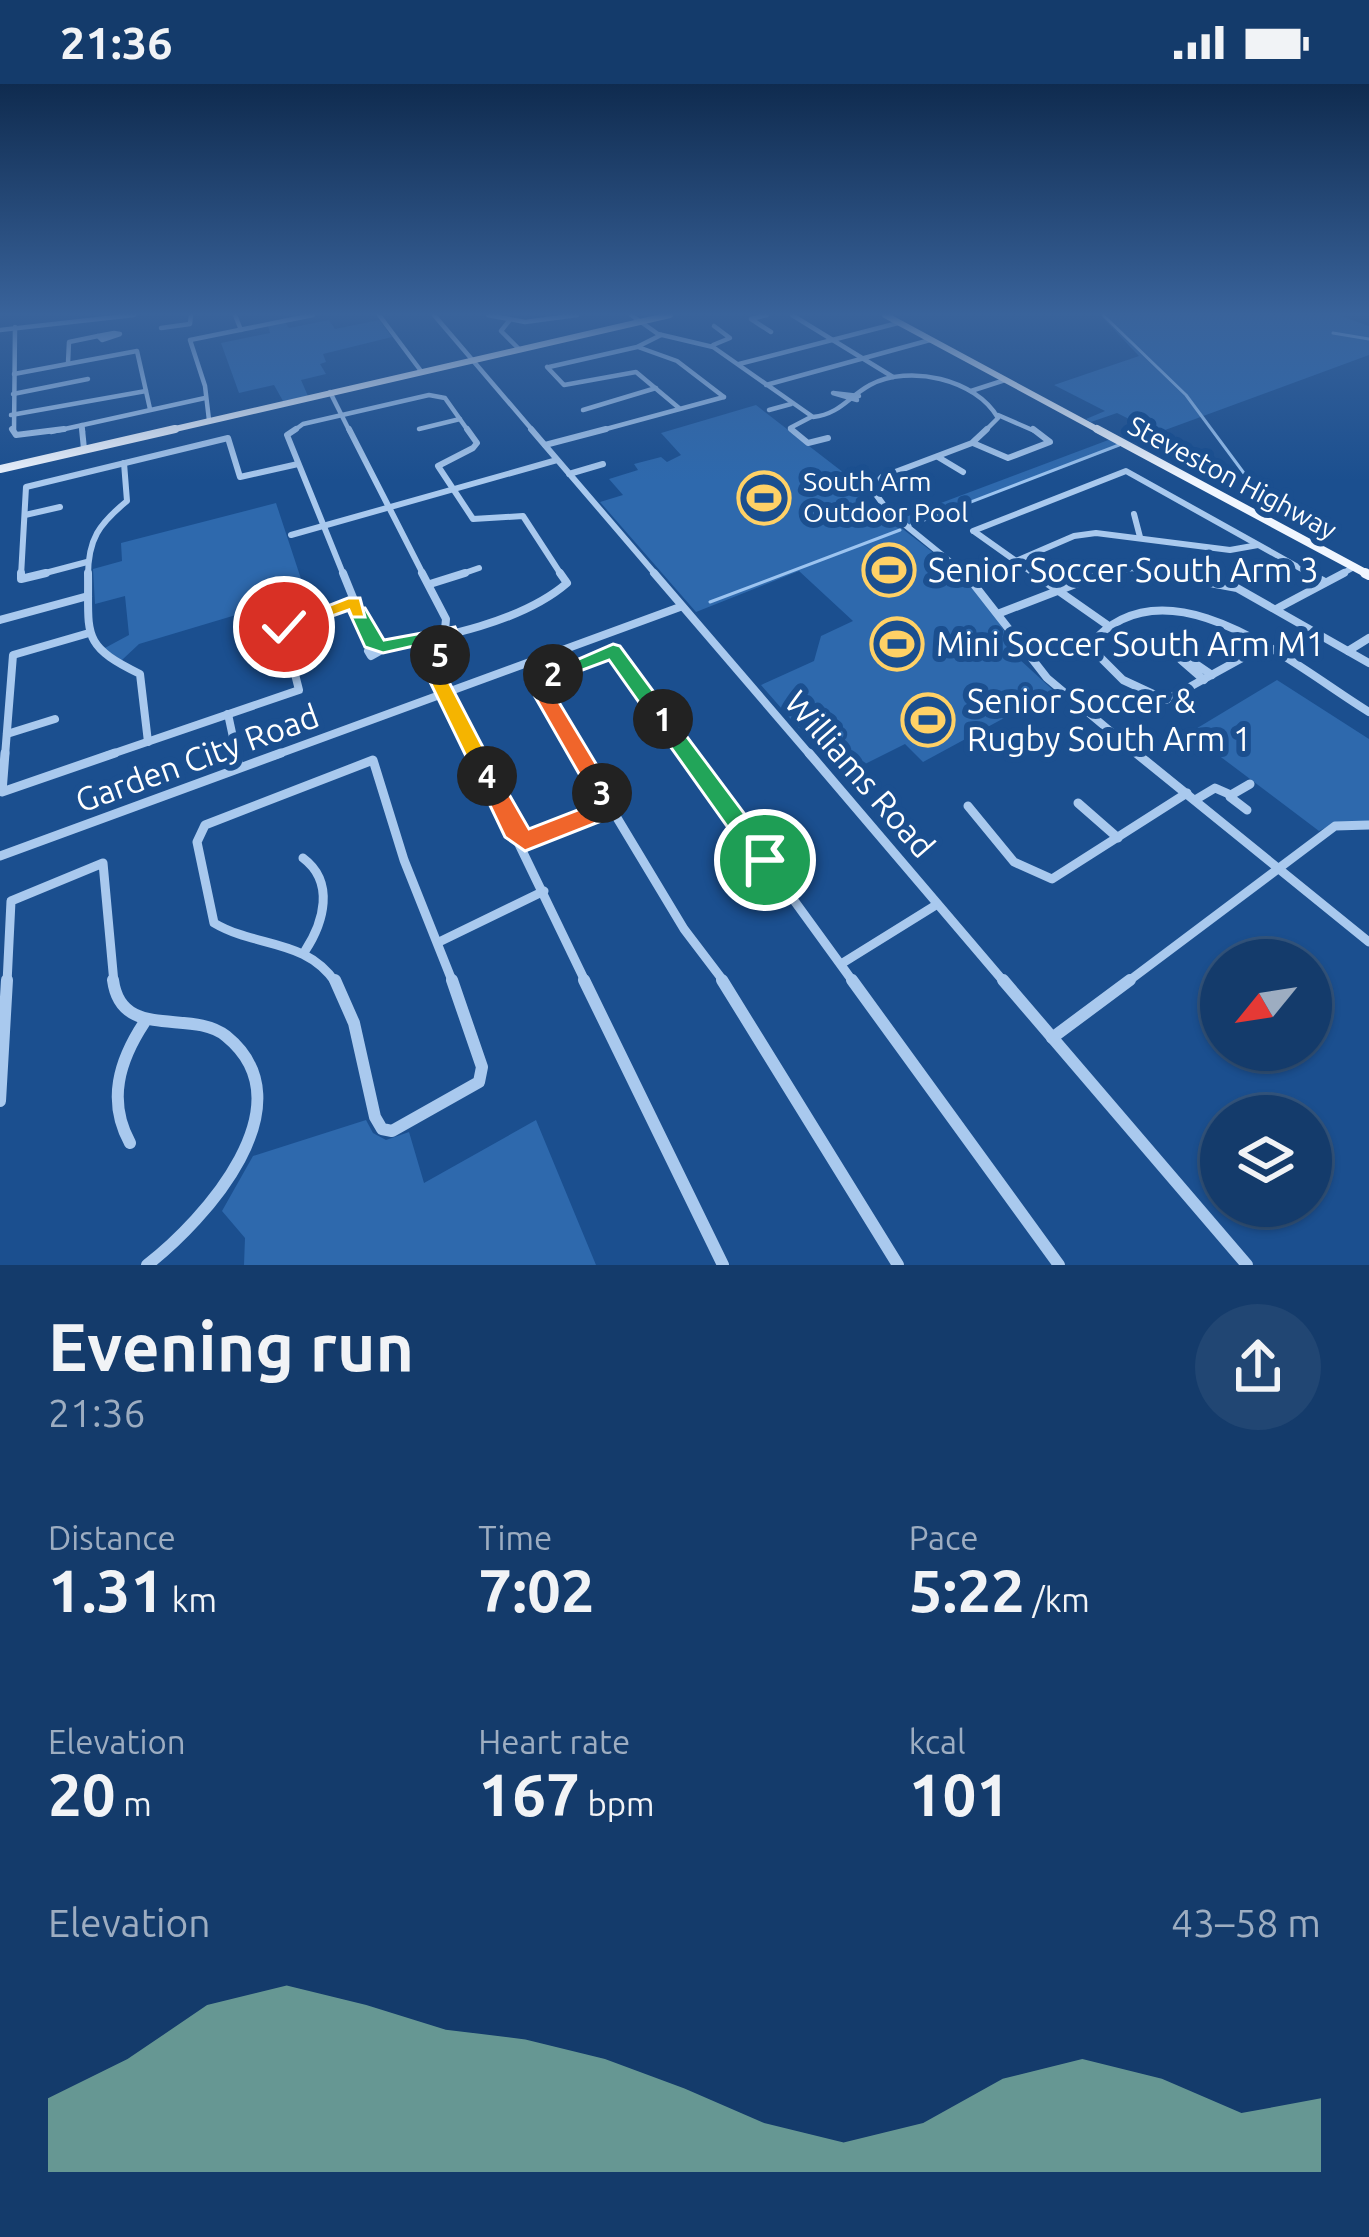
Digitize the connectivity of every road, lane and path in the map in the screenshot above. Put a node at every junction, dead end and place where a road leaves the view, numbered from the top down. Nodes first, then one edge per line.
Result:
1 (14, 370) edge
2 (33, 370) edge
3 (141, 370) edge
4 (198, 370) edge
5 (425, 370) edge
6 (481, 370) edge
7 (550, 370) edge
8 (629, 370) edge
9 (629, 370) edge
10 (689, 370) edge
11 (746, 370) edge
12 (819, 370) edge
13 (882, 370) edge
14 (986, 370) edge
15 (421, 371) joint
16 (14, 374) junction
17 (893, 377) junction
18 (88, 379) dead end
19 (1005, 380) junction
20 (766, 385) junction
21 (656, 388) junction
22 (146, 391) junction
23 (969, 391) junction
24 (330, 392) junction
25 (13, 394) junction
26 (205, 398) junction
27 (792, 404) junction
28 (680, 409) junction
29 (150, 410) junction
30 (583, 410) dead end
31 (769, 410) dead end
32 (11, 415) junction
33 (342, 415) junction
34 (998, 416) junction
35 (811, 417) junction
36 (460, 419) junction
37 (209, 420) junction
38 (82, 424) junction
39 (173, 429) junction
40 (419, 429) dead end
41 (828, 438) dead end
42 (972, 442) junction
43 (544, 445) junction
44 (84, 449) junction
45 (178, 451) junction
46 (937, 456) junction
47 (557, 460) junction
48 (124, 464) junction
49 (298, 464) junction
50 (603, 464) dead end
51 (0, 469) edge
52 (898, 471) junction
53 (962, 472) dead end
54 (569, 474) junction
55 (922, 488) dead end
56 (452, 490) junction
57 (60, 506) dead end
58 (390, 508) junction
59 (1134, 514) dead end
60 (25, 515) junction
61 (323, 526) junction
62 (291, 535) dead end
63 (1140, 537) junction
64 (1258, 545) junction
65 (1016, 561) junction
66 (87, 562) junction
67 (1354, 567) junction
68 (479, 568) dead end
69 (1369, 575) edge
70 (1325, 582) junction
71 (430, 584) junction
72 (1062, 593) junction
73 (88, 596) junction
74 (354, 602) junction
75 (681, 607) junction
76 (1277, 608) junction
77 (1000, 613) junction
78 (0, 620) edge
79 (1113, 629) junction
80 (448, 631) junction
81 (89, 633) junction
82 (1369, 638) edge
83 (1264, 646) junction
84 (1348, 651) junction
85 (1369, 663) edge
86 (445, 693) junction
87 (1369, 712) edge
88 (228, 714) junction
89 (55, 719) dead end
90 (7, 734) junction
91 (148, 742) junction
92 (239, 767) junction
93 (1250, 784) dead end
94 (2, 792) edge
95 (1229, 795) junction
96 (1191, 796) junction
97 (1078, 803) dead end
98 (968, 806) dead end
99 (611, 808) junction
100 (1246, 810) dead end
101 (1369, 825) edge
102 (1118, 838) junction
103 (524, 847) junction
104 (0, 856) edge
105 (303, 858) dead end
106 (1279, 868) junction
107 (544, 891) junction
108 (936, 904) junction
109 (1369, 942) edge
110 (439, 943) junction
111 (305, 952) junction
112 (841, 964) junction
113 (145, 1022) junction
114 (1052, 1039) junction
115 (0, 1101) edge
116 (130, 1143) dead end
117 (147, 1265) edge
118 (723, 1265) edge
119 (898, 1265) edge
120 (1058, 1265) edge
121 (1247, 1265) edge

1 - 16 street
2 - 16 street
3 - 22 street
4 - 26 street
5 - 15 main road
6 - 43 street, Williams Road
7 - 8 street
9 - 21 street
10 - 28 street
11 - 20 street
12 - 20 street
13 - 17 street
14 - 19 main road, Steveston Highway
15 - 24 main road
16 - 25 street
17 - 23 street
17 - 35 street
18 - 25 street
19 - 23 street
19 - 67 main road, Steveston Highway
20 - 27 street
21 - 28 street
21 - 30 street
22 - 29 street
22 - 32 street
23 - 34 street
24 - 33 street
24 - 37 main road
25 - 32 street
26 - 29 street
26 - 37 street
27 - 31 street
27 - 35 street
28 - 43 street
29 - 38 street
32 - 38 street
33 - 36 street
33 - 49 street
33 - 58 street
34 - 42 street
34 - 42 street
35 - 41 street
36 - 40 street
36 - 56 street
37 - 39 main road
38 - 44 street
39 - 44 main road
39 - 45 street
42 - 46 street
43 - 47 street, Williams Road
44 - 51 main road
45 - 48 street
45 - 49 street
46 - 52 street
46 - 53 street
47 - 54 street, Williams Road
47 - 56 street
48 - 60 street
48 - 66 street
49 - 61 street
50 - 54 street
52 - 55 street
52 - 77 street
54 - 75 street, Williams Road
56 - 58 street
56 - 80 street
57 - 60 street
58 - 61 street
58 - 71 street
59 - 63 street
60 - 66 street
61 - 62 street
61 - 74 street
63 - 64 street
63 - 65 street
64 - 65 street
64 - 70 street
65 - 72 street
66 - 73 street
67 - 69 main road, Steveston Highway
67 - 70 street
68 - 71 street
70 - 76 street
71 - 80 street
72 - 76 street
72 - 77 street
72 - 79 street
73 - 78 street
73 - 81 street
74 - 80 street
74 - 88 street
75 - 86 street, Garden City Road
75 - 108 street, Williams Road
76 - 84 street
77 - 96 street
79 - 83 street
79 - 83 street
80 - 86 street
81 - 90 street
81 - 91 street
82 - 84 street
83 - 87 street
84 - 85 street
86 - 92 street, Garden City Road
86 - 103 street
88 - 91 street
88 - 92 street
89 - 90 street
90 - 94 street
91 - 94 street
92 - 104 street, Garden City Road
93 - 95 street
95 - 96 street
95 - 100 street
96 - 102 street
96 - 106 street
97 - 102 street
98 - 102 street
99 - 103 street
99 - 112 street
99 - 119 street
101 - 106 street
103 - 107 street
105 - 111 street
106 - 109 street
106 - 114 street
107 - 110 street
107 - 118 street
108 - 112 street
108 - 114 street, Williams Road
110 - 111 street
110 - 111 street
112 - 120 street
113 - 115 street
113 - 116 street
113 - 117 street
114 - 121 street, Williams Road

